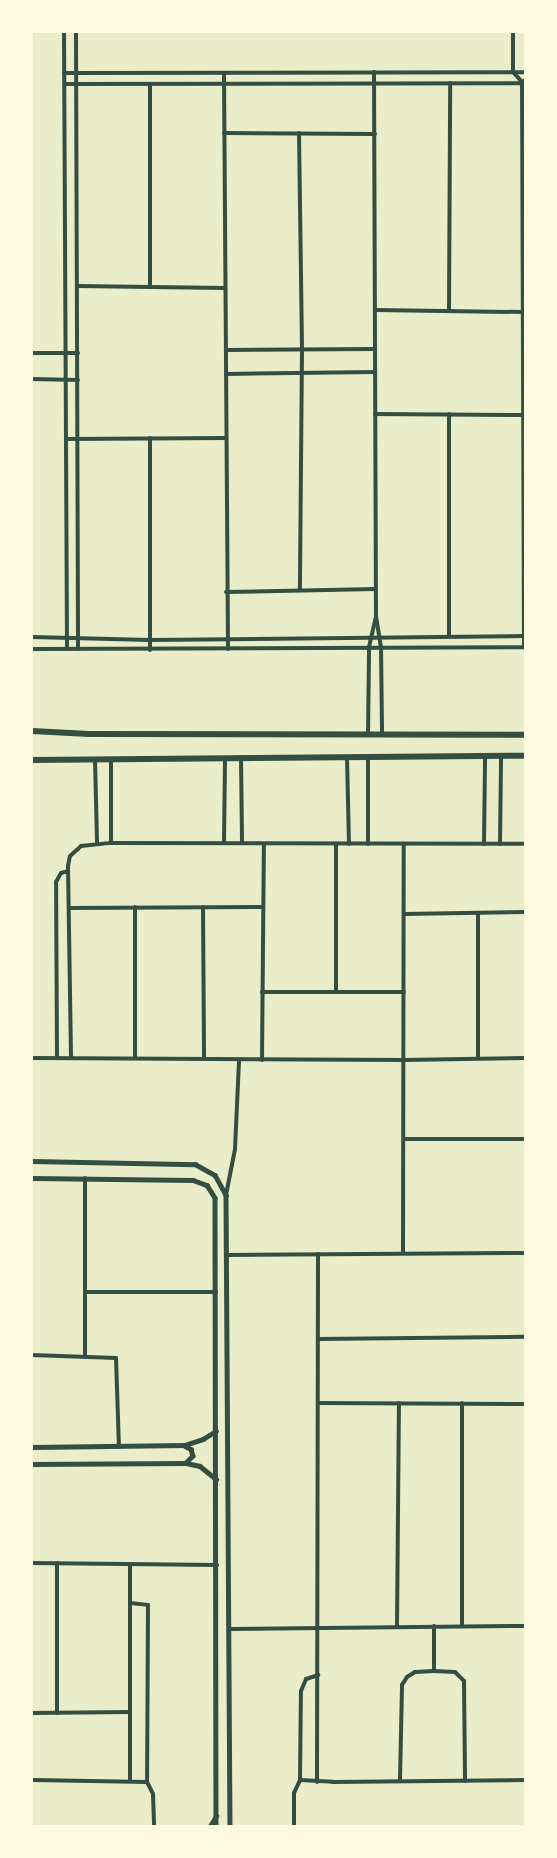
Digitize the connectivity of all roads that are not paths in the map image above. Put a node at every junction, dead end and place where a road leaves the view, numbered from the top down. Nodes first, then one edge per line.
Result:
1 (64, 32) edge
2 (76, 32) edge
3 (513, 32) edge
4 (374, 72) junction
5 (513, 72) junction
6 (525, 72) edge
7 (64, 73) junction
8 (76, 73) junction
9 (224, 73) junction
10 (524, 81) edge
11 (150, 83) junction
12 (224, 83) junction
13 (374, 83) junction
14 (450, 83) junction
15 (65, 84) junction
16 (76, 84) junction
17 (224, 133) junction
18 (299, 133) junction
19 (375, 134) junction
20 (524, 135) edge
21 (77, 286) junction
22 (150, 287) junction
23 (225, 288) junction
24 (375, 310) junction
25 (449, 311) junction
26 (523, 312) junction
27 (375, 349) junction
28 (524, 349) edge
29 (226, 350) junction
30 (302, 350) junction
31 (32, 353) edge
32 (66, 353) junction
33 (78, 353) junction
34 (375, 372) junction
35 (226, 374) junction
36 (302, 374) junction
37 (524, 375) edge
38 (32, 379) edge
39 (66, 380) junction
40 (78, 380) junction
41 (375, 414) junction
42 (449, 414) junction
43 (524, 415) junction
44 (150, 438) junction
45 (226, 438) junction
46 (66, 439) junction
47 (77, 439) junction
48 (525, 585) edge
49 (376, 589) junction
50 (300, 590) junction
51 (226, 591) junction
52 (376, 616) junction
53 (449, 636) junction
54 (525, 636) edge
55 (32, 637) edge
56 (370, 637) junction
57 (380, 637) junction
58 (68, 638) junction
59 (78, 638) junction
60 (228, 639) junction
61 (150, 640) junction
62 (369, 647) junction
63 (381, 647) junction
64 (525, 647) edge
65 (32, 649) edge
66 (68, 649) junction
67 (78, 649) junction
68 (228, 649) junction
69 (150, 650) junction
70 (32, 731) edge
71 (368, 735) junction
72 (382, 735) junction
73 (525, 735) edge
74 (347, 756) junction
75 (368, 756) junction
76 (485, 756) junction
77 (501, 756) junction
78 (525, 756) edge
79 (225, 757) junction
80 (241, 757) junction
81 (95, 759) junction
82 (111, 759) junction
83 (32, 760) edge
84 (97, 843) junction
85 (111, 843) junction
86 (224, 843) junction
87 (242, 843) junction
88 (264, 844) junction
89 (336, 844) junction
90 (349, 844) junction
91 (368, 844) junction
92 (404, 844) junction
93 (483, 844) junction
94 (500, 844) junction
95 (525, 844) edge
96 (68, 871) junction
97 (135, 907) junction
98 (203, 907) junction
99 (263, 907) junction
100 (69, 908) junction
101 (525, 912) edge
102 (478, 913) junction
103 (404, 914) junction
104 (262, 992) junction
105 (336, 992) junction
106 (404, 992) junction
107 (57, 1057) junction
108 (71, 1057) junction
109 (32, 1058) edge
110 (135, 1058) junction
111 (478, 1058) junction
112 (525, 1058) edge
113 (204, 1059) junction
114 (239, 1060) junction
115 (262, 1060) junction
116 (404, 1060) junction
117 (404, 1139) junction
118 (525, 1139) edge
119 (32, 1161) edge
120 (32, 1178) edge
121 (85, 1178) junction
122 (226, 1196) junction
123 (403, 1253) junction
124 (525, 1253) edge
125 (318, 1254) junction
126 (228, 1255) junction
127 (85, 1292) junction
128 (216, 1293) junction
129 (229, 1313) junction
130 (216, 1314) junction
131 (525, 1337) edge
132 (318, 1339) junction
133 (32, 1355) edge
134 (85, 1355) junction
135 (318, 1403) junction
136 (399, 1403) junction
137 (462, 1403) junction
138 (525, 1404) edge
139 (216, 1431) junction
140 (184, 1445) junction
141 (32, 1447) edge
142 (119, 1448) junction
143 (32, 1464) edge
144 (186, 1464) junction
145 (217, 1479) junction
146 (32, 1563) edge
147 (57, 1563) junction
148 (130, 1564) junction
149 (218, 1565) junction
150 (130, 1603) junction
151 (398, 1626) junction
152 (434, 1626) junction
153 (462, 1626) junction
154 (525, 1626) edge
155 (317, 1627) junction
156 (230, 1629) junction
157 (434, 1671) junction
158 (318, 1675) junction
159 (130, 1712) junction
160 (32, 1713) edge
161 (57, 1713) junction
162 (32, 1780) edge
163 (300, 1780) junction
164 (465, 1780) junction
165 (525, 1780) edge
166 (130, 1781) junction
167 (147, 1782) junction
168 (317, 1782) junction
169 (400, 1782) junction
170 (216, 1816) junction
171 (154, 1827) edge
172 (210, 1827) edge
173 (216, 1827) edge
174 (230, 1827) edge
175 (294, 1827) edge

1 - 7 street
2 - 8 street
3 - 5 street
4 - 5 street
4 - 9 street
4 - 13 street
5 - 6 street
5 - 10 street
7 - 8 street
7 - 15 street
8 - 9 street
8 - 16 street
9 - 12 street
10 - 14 street
10 - 20 street
11 - 12 street
11 - 16 street
11 - 22 street
12 - 13 street
12 - 17 street
13 - 14 street
13 - 19 street
14 - 25 street
15 - 16 street
15 - 32 street
16 - 21 street
17 - 18 street
17 - 23 street
18 - 19 street
18 - 30 street
19 - 24 street
20 - 26 street
21 - 22 street
21 - 33 street
22 - 23 street
23 - 29 street
24 - 25 street
24 - 27 street
25 - 26 street
26 - 28 street
27 - 30 street
27 - 34 street
28 - 37 street
29 - 30 street
29 - 35 street
30 - 36 street
31 - 32 street
32 - 33 street
32 - 39 street
33 - 40 street
34 - 36 street
34 - 41 street
35 - 36 street
35 - 45 street
36 - 50 street
37 - 43 street
38 - 39 street
39 - 40 street
39 - 46 street
40 - 47 street
41 - 42 street
41 - 49 street
42 - 43 street
42 - 53 street
43 - 48 street
44 - 45 street
44 - 47 street
44 - 61 street
45 - 51 street
46 - 47 street
46 - 58 street
47 - 59 street
48 - 54 street
49 - 50 street
49 - 52 street
50 - 51 street
51 - 60 street
52 - 56 street
52 - 57 street
53 - 54 street
53 - 57 street
54 - 64 street
55 - 58 street
56 - 57 street
56 - 60 street
56 - 62 street
57 - 63 street
58 - 59 street
58 - 66 street
59 - 61 street
59 - 67 street
60 - 61 street
60 - 68 street
61 - 69 street
62 - 63 street
62 - 68 street
62 - 71 street
63 - 64 street
63 - 72 street
65 - 66 street
66 - 67 street
67 - 69 street
68 - 69 street
70 - 71 main road
71 - 72 main road
72 - 73 main road
74 - 75 main road
74 - 80 main road
74 - 90 street
75 - 76 main road
75 - 91 street
76 - 77 main road
76 - 93 street
77 - 78 main road
77 - 94 street
79 - 80 main road
79 - 82 main road
79 - 86 street
80 - 87 street
81 - 82 main road
81 - 83 main road
81 - 84 street
82 - 85 street
84 - 85 street
84 - 96 street
85 - 86 street
86 - 87 street
87 - 88 street
88 - 89 street
88 - 99 street
89 - 90 street
89 - 105 street
90 - 91 street
91 - 92 street
92 - 93 street
92 - 103 street
93 - 94 street
94 - 95 street
96 - 100 street
96 - 107 street
97 - 98 street
97 - 100 street
97 - 110 street
98 - 99 street
98 - 113 street
99 - 104 street
100 - 108 street
101 - 102 street
102 - 103 street
102 - 111 street
103 - 106 street
104 - 105 street
104 - 115 street
105 - 106 street
106 - 116 street
107 - 108 street
107 - 109 street
108 - 110 street
110 - 113 street
111 - 112 street
111 - 116 street
113 - 114 street
114 - 115 street
114 - 122 street
115 - 116 street
116 - 117 street
117 - 118 street
117 - 123 street
119 - 122 street
120 - 121 street
121 - 127 street
121 - 128 street
122 - 126 street
123 - 124 street
123 - 125 street
125 - 126 street
125 - 132 street
126 - 129 street
127 - 128 street
127 - 134 street
128 - 130 street
129 - 130 street
129 - 156 street
130 - 139 street
131 - 132 street
132 - 135 street
133 - 134 street
134 - 142 street
135 - 136 street
135 - 155 street
136 - 137 street
136 - 151 street
137 - 138 street
137 - 153 street
139 - 140 street
139 - 145 street
140 - 142 street
140 - 144 street
141 - 142 street
143 - 144 street
144 - 145 street
145 - 149 street
146 - 147 street
147 - 148 street
147 - 161 street
148 - 149 street
148 - 150 street
149 - 170 street
150 - 159 street
150 - 167 street
151 - 152 street
151 - 155 street
152 - 153 street
152 - 157 street
153 - 154 street
155 - 156 street
155 - 158 street
156 - 174 street
157 - 164 street
157 - 169 street
158 - 163 street
158 - 168 street
159 - 161 street
159 - 166 street
160 - 161 street
162 - 166 street
163 - 168 street
163 - 175 street
164 - 165 street
164 - 169 street
166 - 167 street
167 - 171 street
168 - 169 street
170 - 172 main road
170 - 173 street

